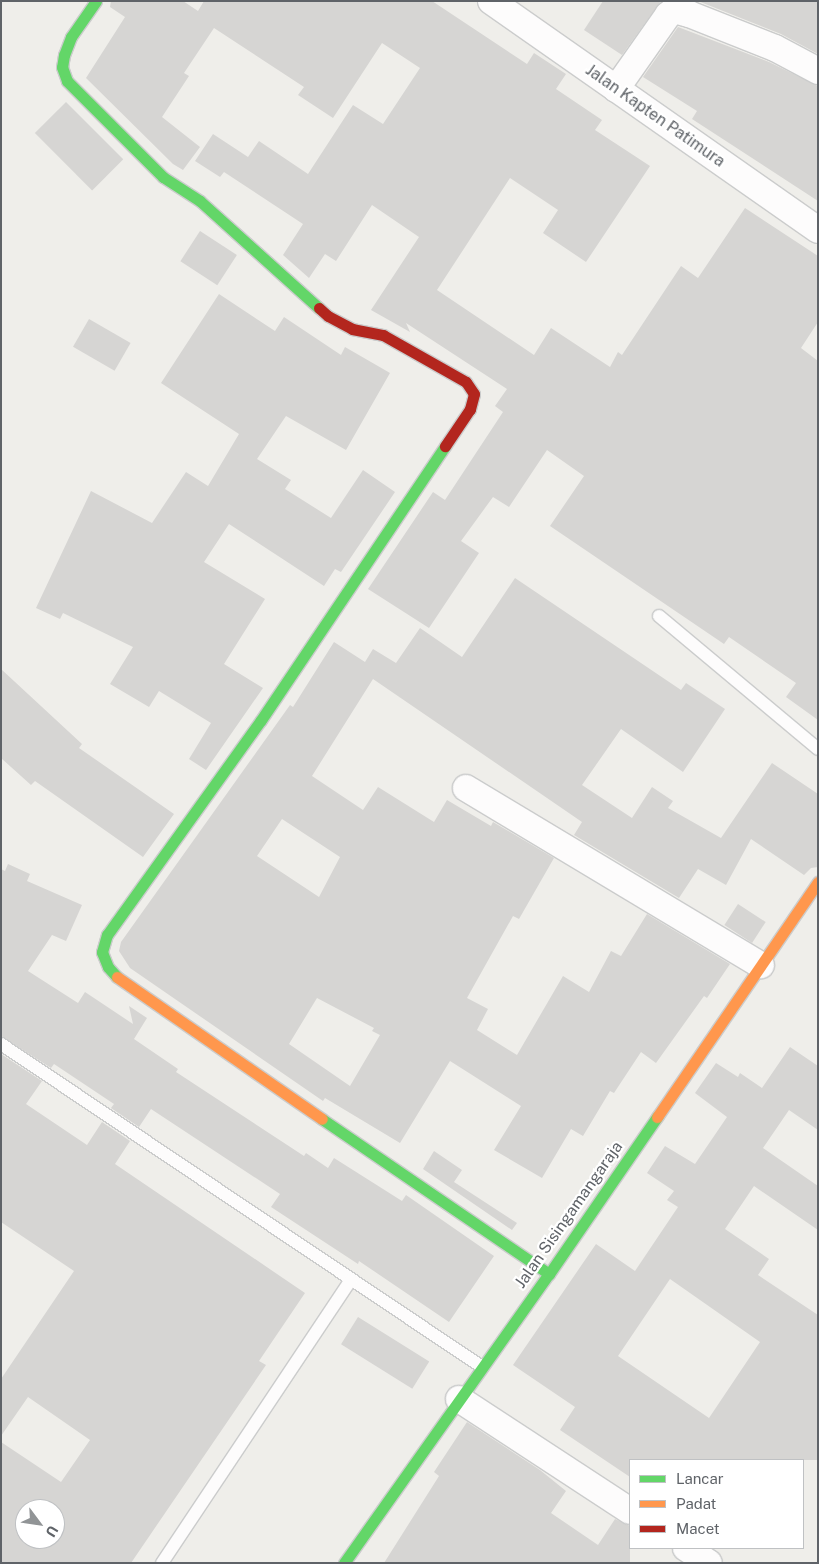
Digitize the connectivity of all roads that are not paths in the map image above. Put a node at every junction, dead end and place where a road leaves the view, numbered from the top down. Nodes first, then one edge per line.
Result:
1 (96, 1) edge
2 (491, 1) edge
3 (818, 71) edge
4 (616, 88) junction
5 (818, 230) edge
6 (659, 616) dead end
7 (818, 749) edge
8 (466, 788) dead end
9 (818, 882) edge
10 (761, 964) junction
11 (1, 1044) edge
12 (548, 1274) junction
13 (351, 1280) junction
14 (482, 1367) junction
15 (459, 1400) junction
16 (629, 1510) edge
17 (688, 1549) edge
18 (162, 1563) edge
19 (344, 1563) edge
20 (709, 1563) edge

1 - 12 street
2 - 4 street, Jalan Kapten Patimura
3 - 4 street
4 - 5 street, Jalan Kapten Patimura
6 - 7 lane
8 - 10 street
9 - 10 street, Jalan Sisingamangaraja
10 - 12 street, Jalan Sisingamangaraja
11 - 13 lane
12 - 14 street, Jalan Sisingamangaraja
13 - 14 lane
13 - 18 lane
14 - 15 street, Jalan Sisingamangaraja
15 - 16 street
15 - 19 street, Jalan Sisingamangaraja
17 - 20 street

